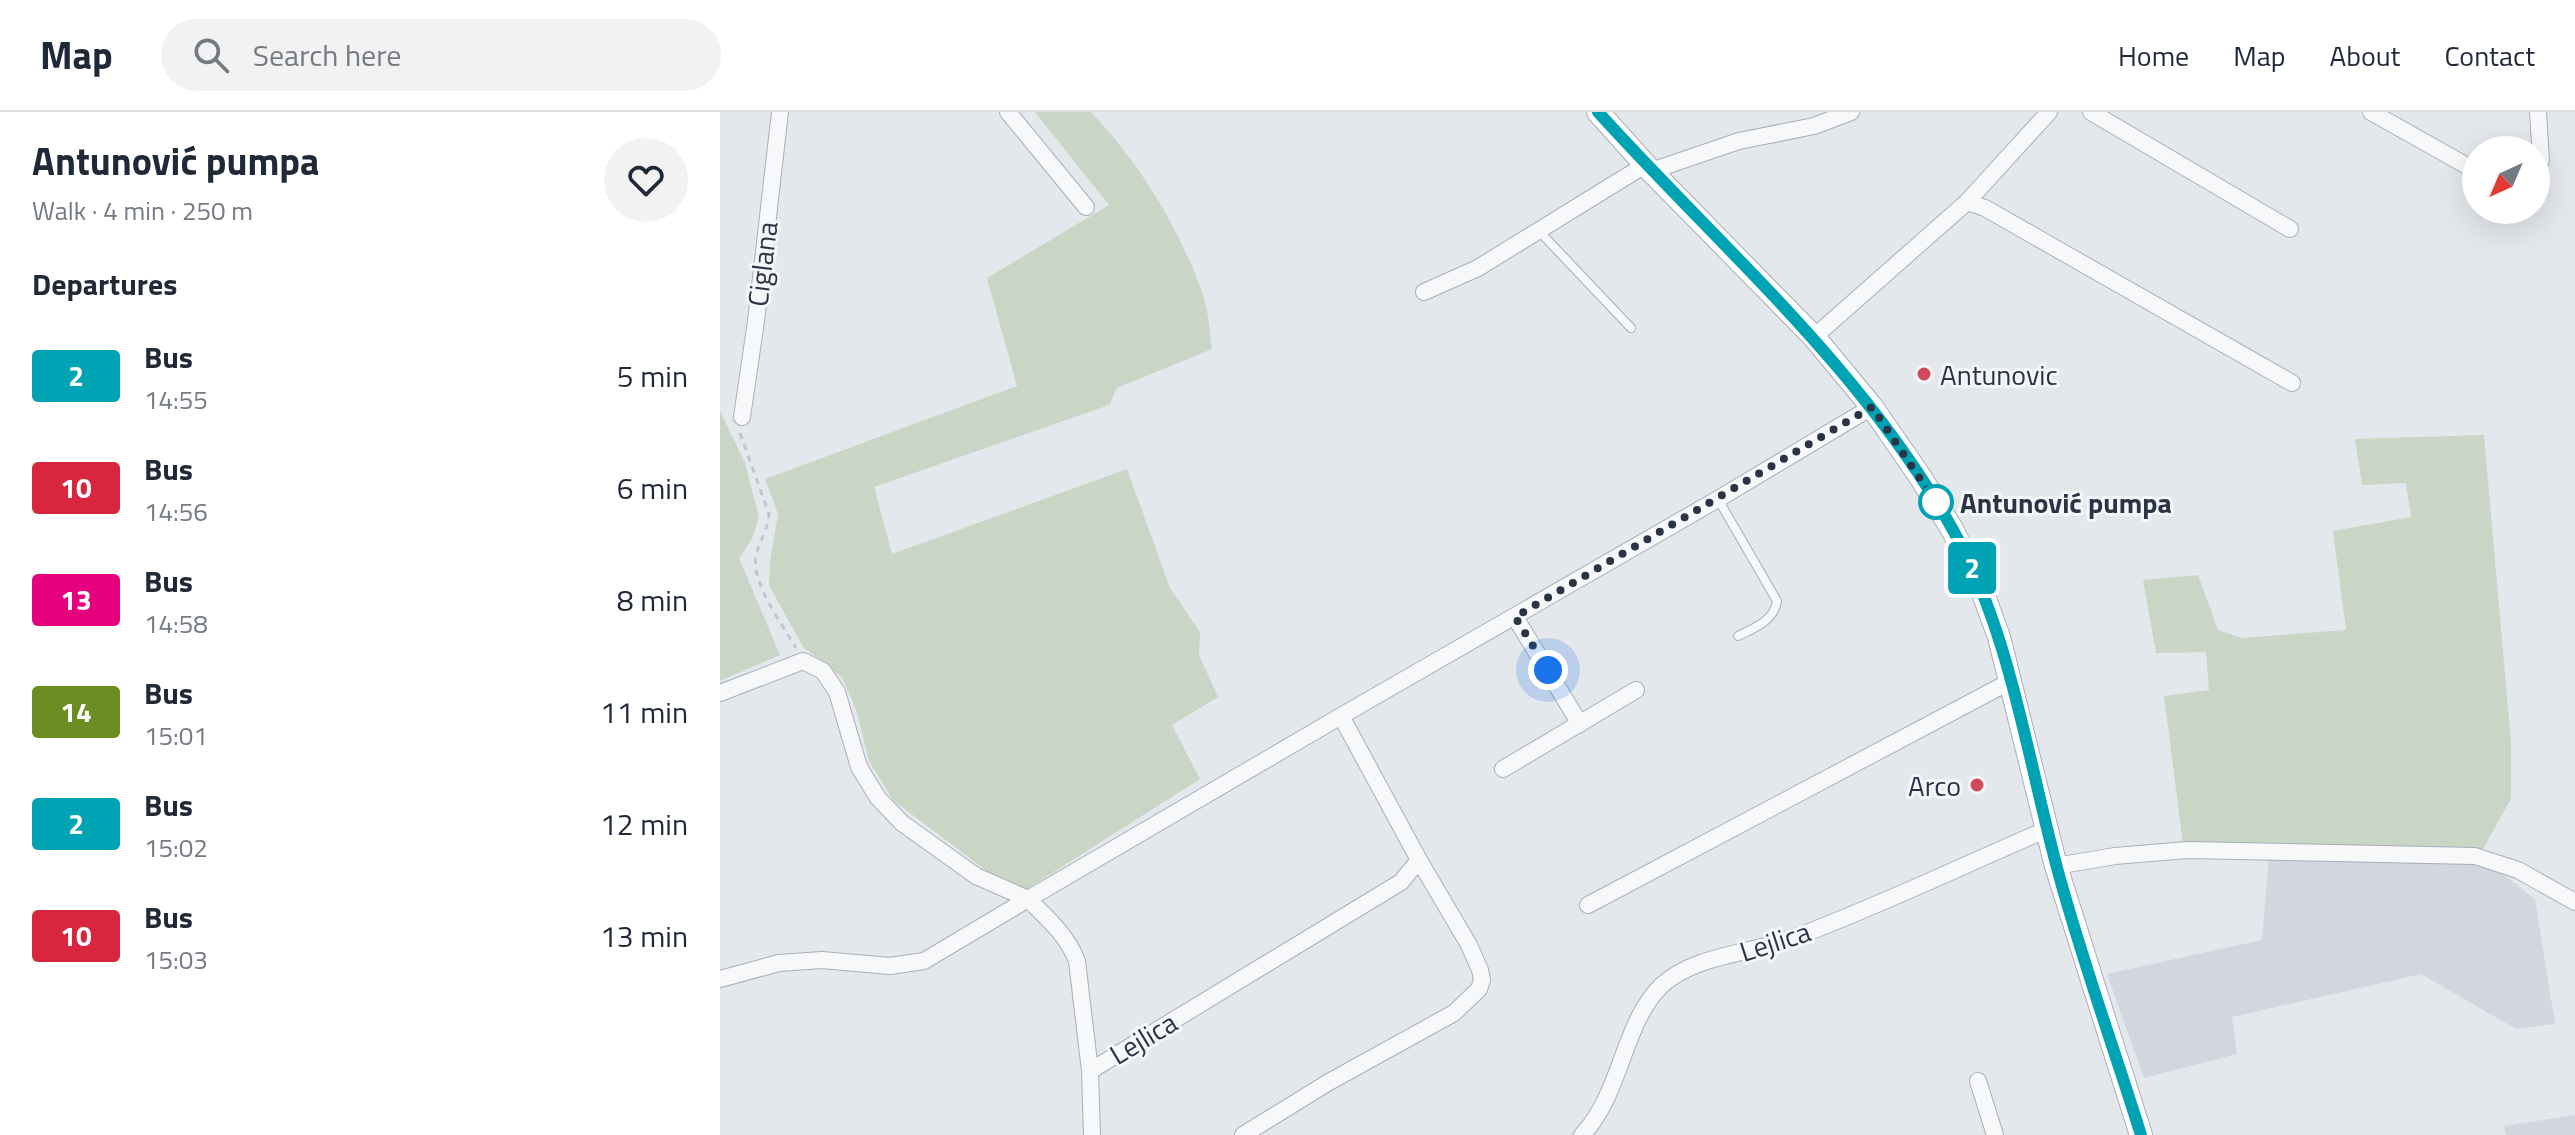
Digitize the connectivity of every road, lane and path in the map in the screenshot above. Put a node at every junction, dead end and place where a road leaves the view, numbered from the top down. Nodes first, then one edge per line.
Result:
1 (780, 112) edge
2 (1008, 112) edge
3 (1598, 112) edge
4 (1851, 112) edge
5 (2049, 112) edge
6 (2091, 112) edge
7 (2371, 112) edge
8 (2538, 112) edge
9 (2540, 136) edge
10 (2462, 163) edge
11 (1648, 168) junction
12 (1967, 202) junction
13 (1086, 207) dead end
14 (2290, 229) dead end
15 (1539, 231) junction
16 (1424, 292) dead end
17 (1631, 328) dead end
18 (1814, 337) junction
19 (2292, 383) dead end
20 (1872, 407) junction
21 (742, 417) joint
22 (1718, 499) junction
23 (1515, 617) junction
24 (1738, 636) dead end
25 (803, 661) junction
26 (2011, 681) junction
27 (1636, 690) dead end
28 (720, 693) edge
29 (1341, 716) junction
30 (1580, 724) junction
31 (1503, 769) dead end
32 (2048, 829) junction
33 (1419, 860) junction
34 (2056, 866) junction
35 (1028, 899) junction
36 (2575, 902) edge
37 (1588, 905) dead end
38 (720, 979) edge
39 (1090, 1071) junction
40 (1978, 1081) dead end
41 (1092, 1135) edge
42 (1243, 1135) edge
43 (1582, 1135) edge
44 (1995, 1135) edge
45 (2141, 1135) edge

1 - 21 street, Ciglana
2 - 13 street
3 - 11 main road
4 - 11 street
5 - 12 street
6 - 14 street
7 - 10 street
8 - 9 street
11 - 15 street
11 - 18 main road
12 - 18 street
12 - 19 street
15 - 16 street
15 - 17 lane
18 - 20 main road
20 - 22 street
20 - 26 main road
21 - 25 path
22 - 23 street
22 - 24 lane
23 - 29 street
23 - 30 street
25 - 28 street
25 - 35 street
26 - 32 main road
26 - 37 street
27 - 30 street
29 - 33 street
29 - 35 street
30 - 31 street
32 - 34 main road
32 - 43 street, Lejlica
33 - 39 street, Lejlica
33 - 42 street
34 - 36 street
34 - 45 main road
35 - 38 street
35 - 39 street, Lejlica
39 - 41 street, Lejlica
40 - 44 street

